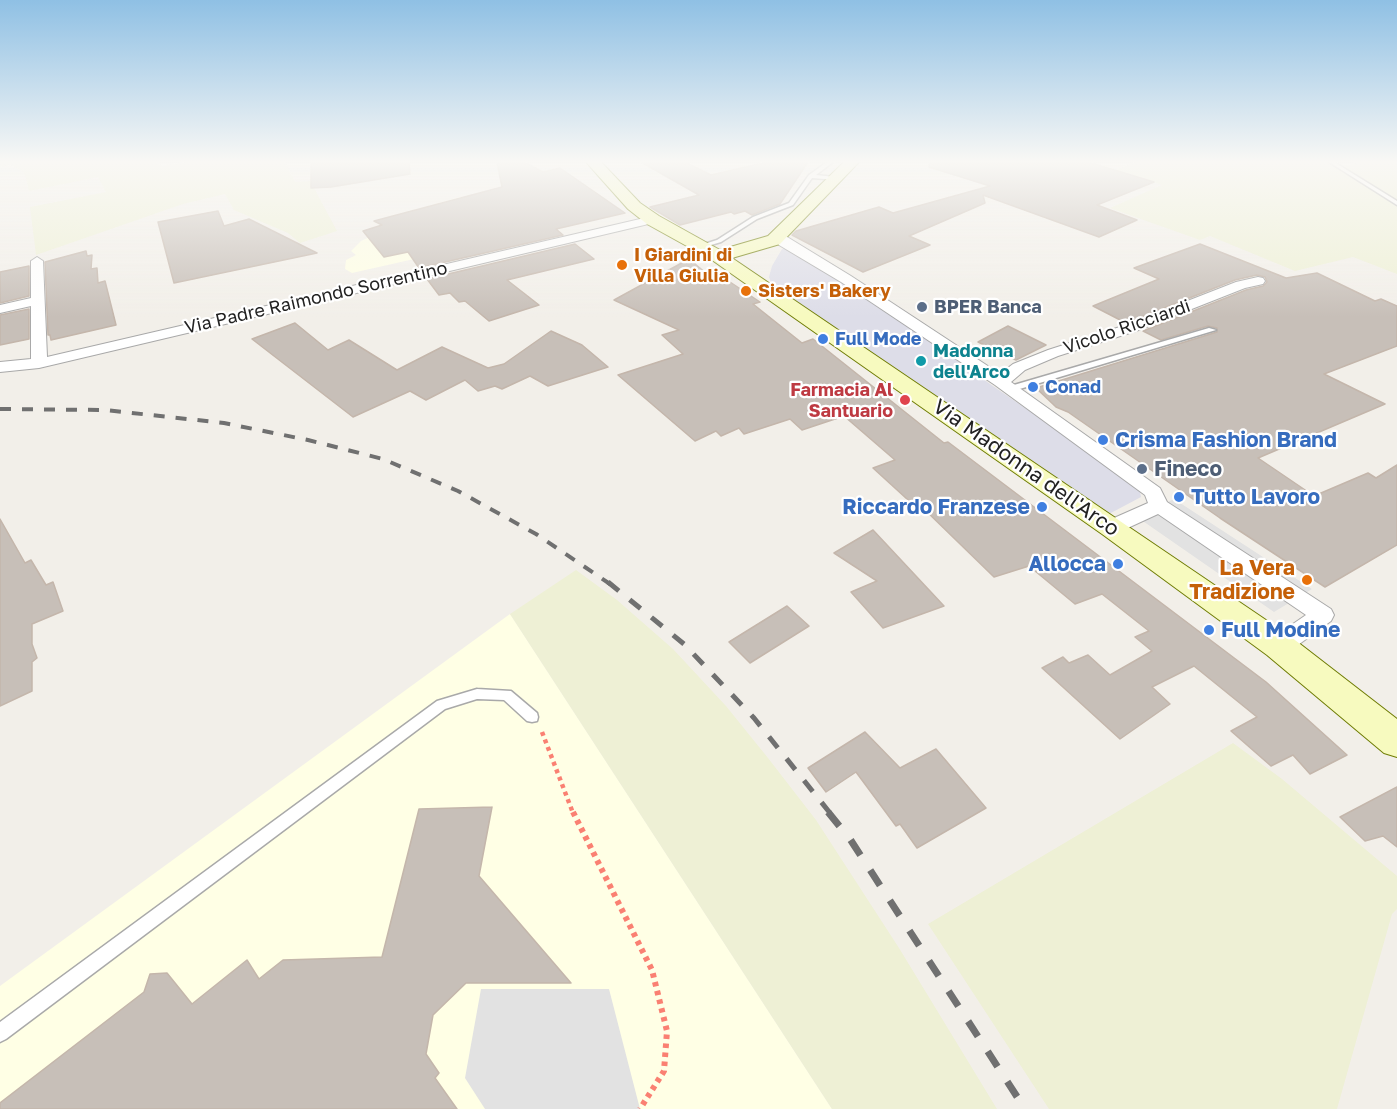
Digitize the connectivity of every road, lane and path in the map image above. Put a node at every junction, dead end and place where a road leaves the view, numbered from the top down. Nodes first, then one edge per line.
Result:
1 (645, 214) edge
2 (765, 214) edge
3 (800, 214) edge
4 (653, 220) junction
5 (776, 238) junction
6 (700, 246) junction
7 (718, 256) junction
8 (37, 261) dead end
9 (745, 275) junction
10 (1258, 281) dead end
11 (38, 300) junction
12 (0, 309) edge
13 (1212, 330) dead end
14 (39, 363) junction
15 (0, 367) edge
16 (1006, 386) junction
17 (1159, 506) junction
18 (1112, 527) junction
19 (1279, 646) junction
20 (532, 717) joint
21 (1397, 741) edge
22 (0, 1033) edge
23 (640, 1109) edge

1 - 4 main road, Via Madonna dell'Arco
2 - 6 lane
3 - 5 main road
4 - 6 main road, Via Madonna dell'Arco
4 - 14 street, Via Padre Raimondo Sorrentino
5 - 7 main road
5 - 9 main road
5 - 16 street
6 - 7 main road, Via Madonna dell'Arco
7 - 9 main road, Via Madonna dell'Arco
8 - 11 street
9 - 18 main road, Via Madonna dell'Arco
10 - 16 street, Vicolo Ricciardi
11 - 12 street
11 - 14 street
13 - 16 lane
14 - 15 street, Via Padre Raimondo Sorrentino
16 - 17 street
17 - 18 street
17 - 19 street
18 - 19 main road, Via Madonna dell'Arco
19 - 21 main road, Via Madonna dell'Arco
20 - 22 lane
20 - 23 path

